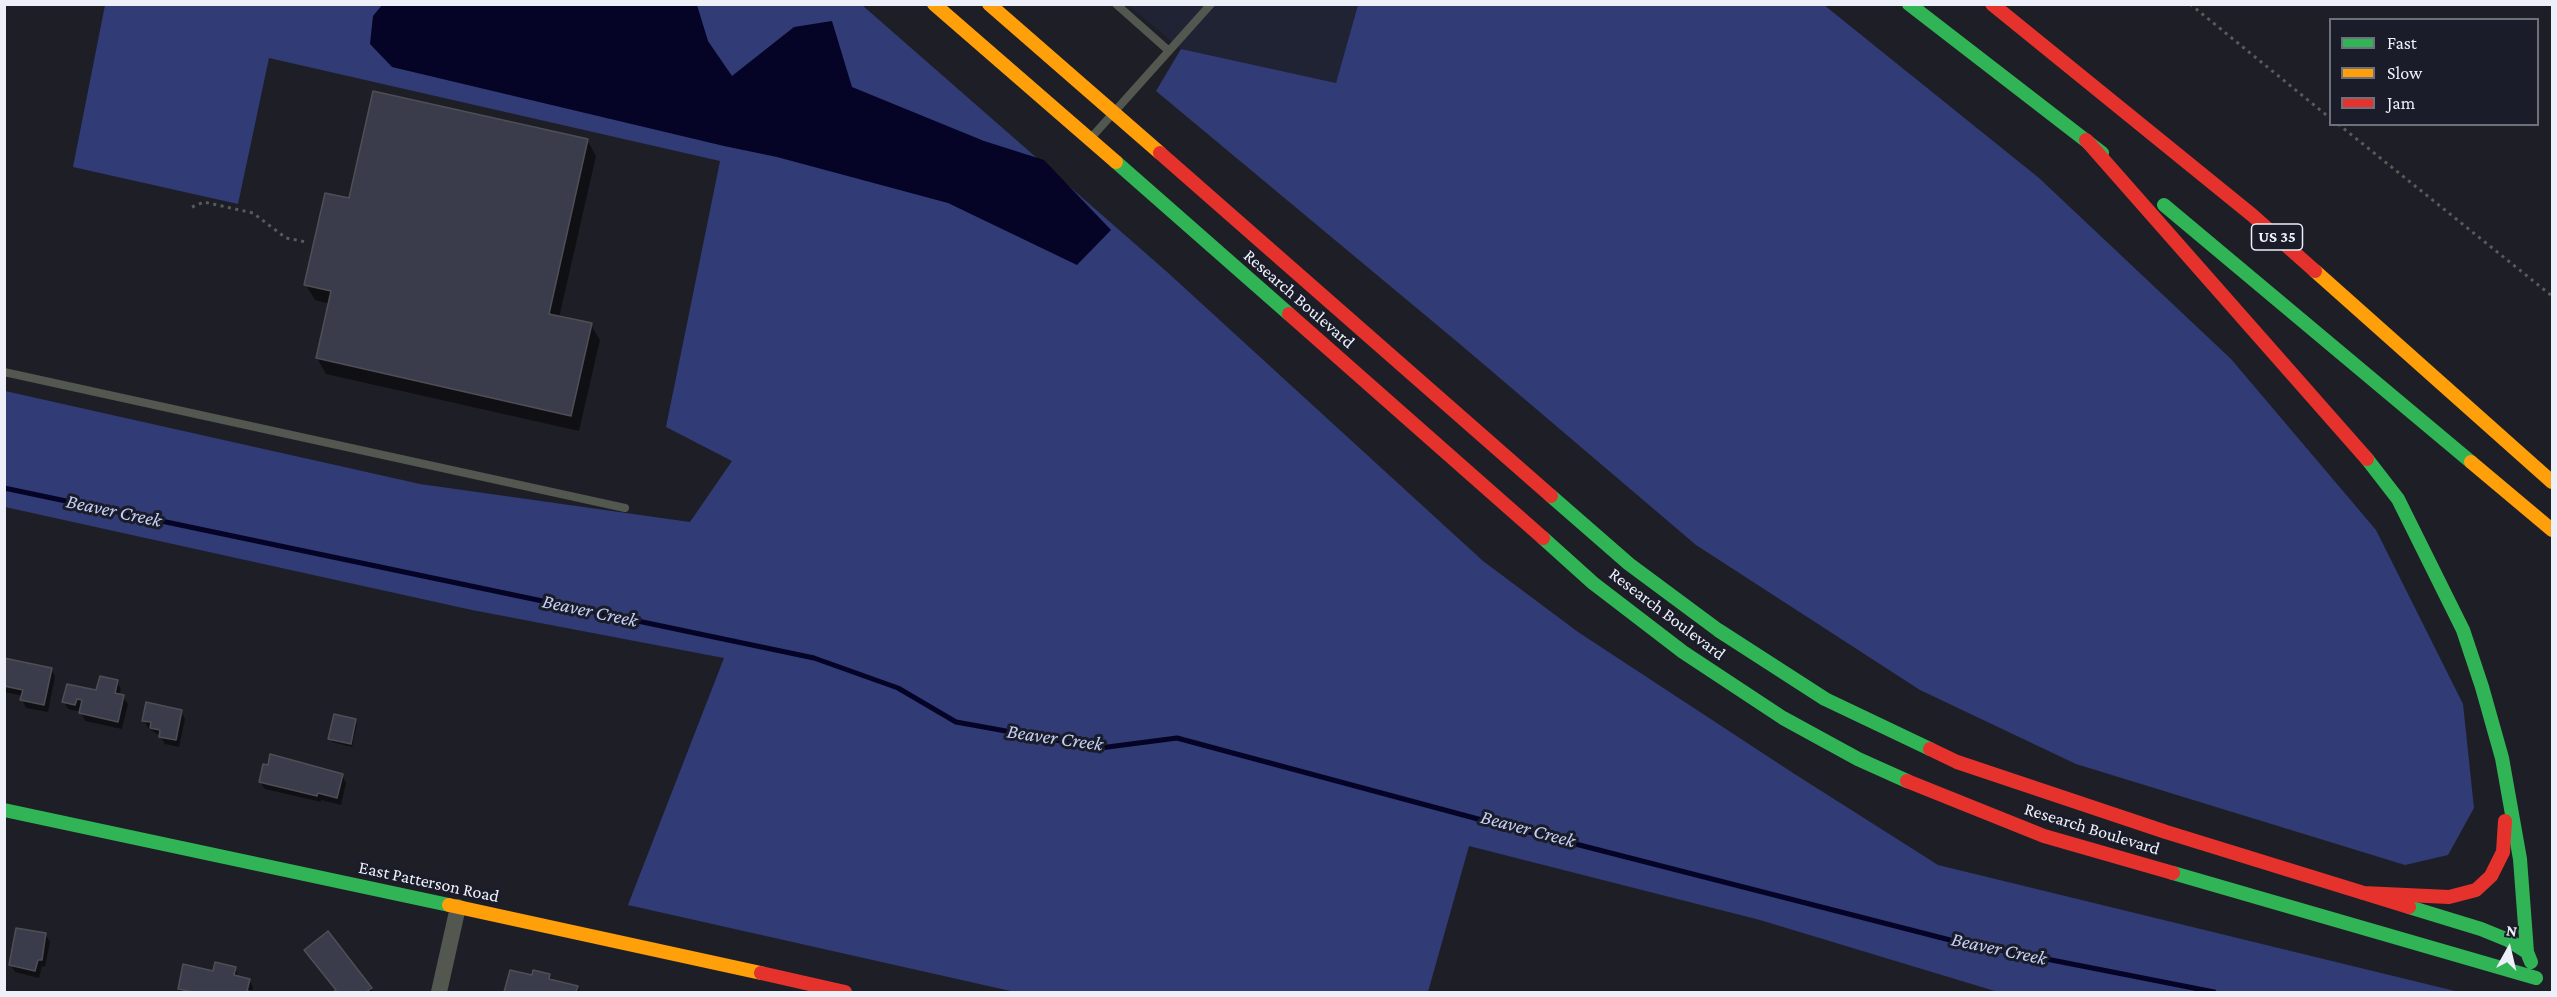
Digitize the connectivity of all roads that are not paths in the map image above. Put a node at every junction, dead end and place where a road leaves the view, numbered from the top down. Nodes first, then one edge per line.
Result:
1 (934, 4) edge
2 (989, 4) edge
3 (1211, 4) edge
4 (1909, 4) edge
5 (1992, 4) edge
6 (1118, 5) edge
7 (1169, 51) junction
8 (1113, 112) junction
9 (1090, 139) junction
10 (2086, 140) junction
11 (4, 372) edge
12 (2553, 482) edge
13 (626, 508) dead end
14 (2553, 530) edge
15 (2508, 791) junction
16 (4, 810) edge
17 (2363, 893) junction
18 (458, 907) junction
19 (2527, 952) junction
20 (2536, 978) junction
21 (439, 993) edge
22 (845, 993) edge
23 (2541, 993) edge

1 - 9 main road, Research Boulevard
2 - 8 main road, Research Boulevard
3 - 7 lane
4 - 10 main road, US 35
5 - 12 main road, US 35
6 - 7 lane
7 - 8 lane
8 - 9 lane
8 - 17 main road, Research Boulevard
9 - 20 main road, Research Boulevard
10 - 14 main road, US 35
10 - 15 main road
11 - 13 lane
15 - 17 main road
15 - 19 main road
16 - 18 main road, East Patterson Road
17 - 19 main road, Research Boulevard
18 - 21 street
18 - 22 main road, East Patterson Road
19 - 20 main road
20 - 23 main road

